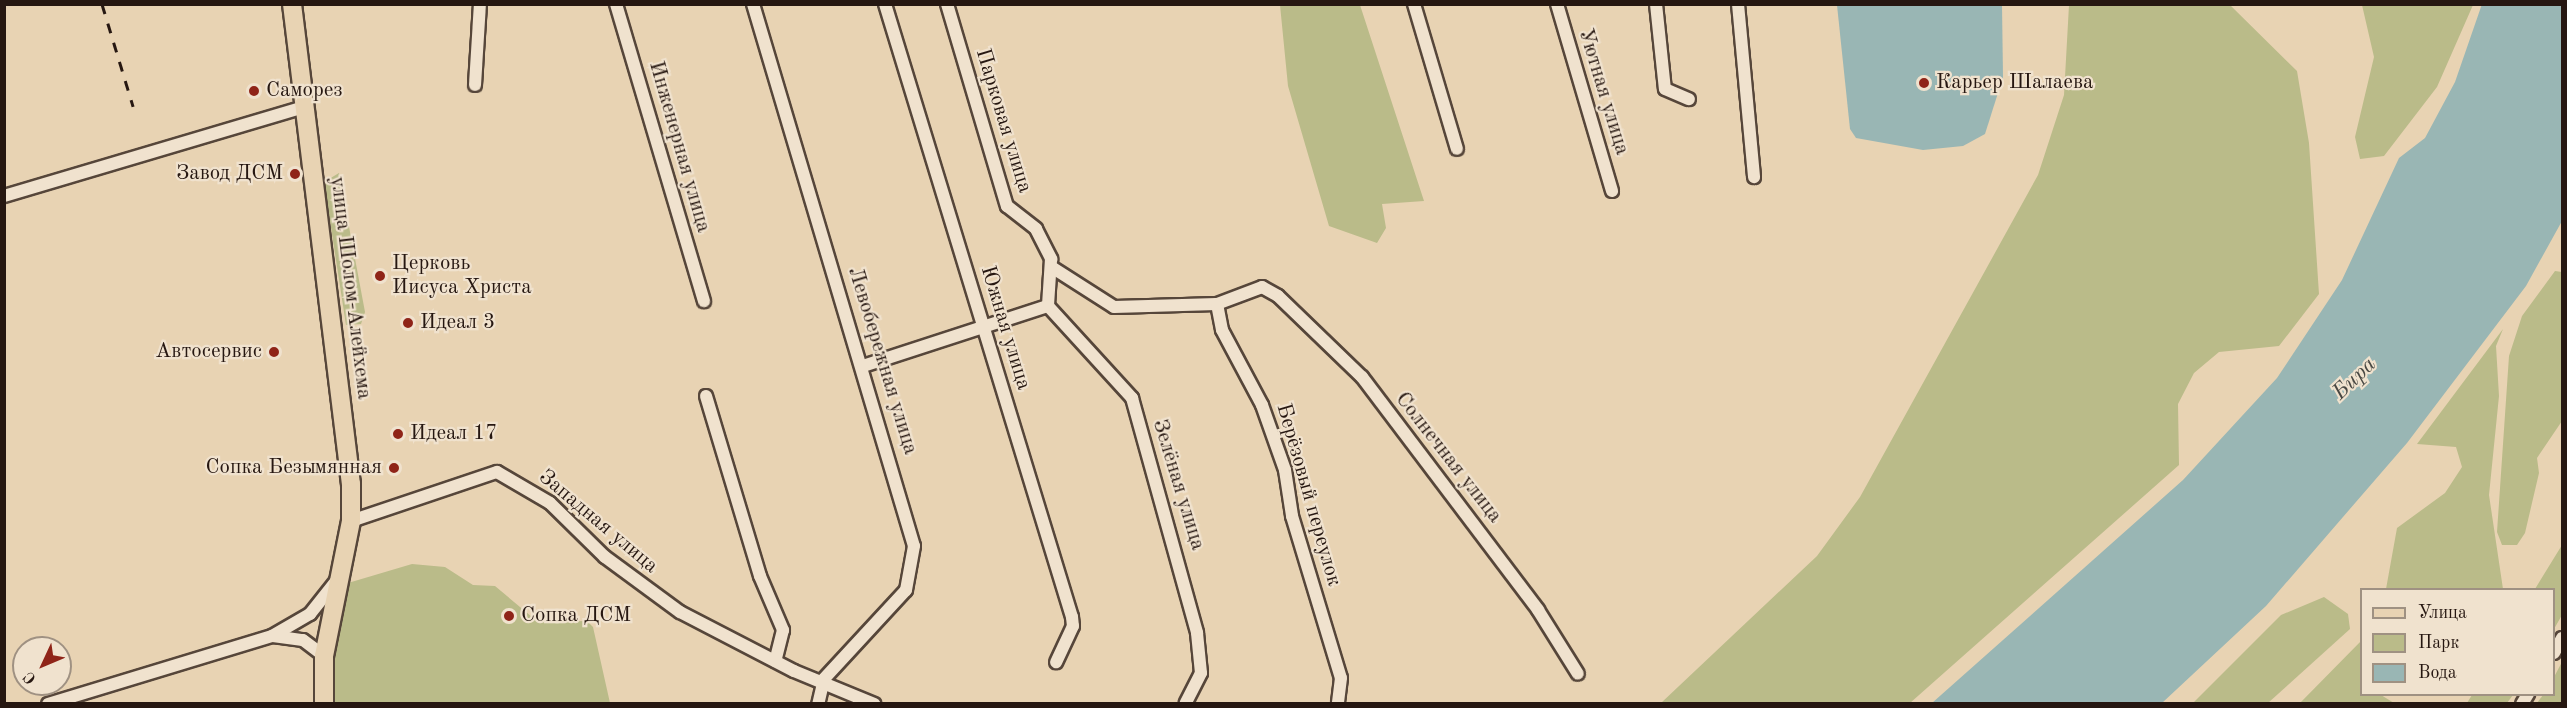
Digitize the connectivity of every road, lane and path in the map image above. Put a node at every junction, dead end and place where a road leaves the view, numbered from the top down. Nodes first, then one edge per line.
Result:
1 (292, 4) edge
2 (480, 4) edge
3 (616, 4) edge
4 (753, 4) edge
5 (885, 4) edge
6 (947, 4) edge
7 (1414, 4) edge
8 (1557, 4) edge
9 (1656, 4) edge
10 (1738, 4) edge
11 (475, 85) dead end
12 (1689, 99) dead end
13 (305, 107) junction
14 (1457, 149) dead end
15 (1754, 177) dead end
16 (1612, 191) dead end
17 (4, 196) edge
18 (1053, 268) junction
19 (704, 301) dead end
20 (1217, 304) junction
21 (1048, 306) junction
22 (985, 330) junction
23 (863, 366) junction
24 (706, 396) dead end
25 (351, 521) junction
26 (340, 576) junction
27 (272, 636) junction
28 (324, 656) junction
29 (775, 661) junction
30 (1056, 662) dead end
31 (1578, 674) dead end
32 (824, 679) junction
33 (48, 704) edge
34 (324, 704) edge
35 (818, 704) edge
36 (874, 704) edge
37 (1186, 704) edge
38 (1338, 704) edge

1 - 13 main road, улица Шолом-Алейхема
2 - 11 street
3 - 19 street, Инженерная улица
4 - 23 street, Левобережная улица
5 - 22 street, Южная улица
6 - 18 street, Парковая улица
7 - 14 street
8 - 16 street, Уютная улица
9 - 12 street
10 - 15 street
13 - 17 street
13 - 25 main road, улица Шолом-Алейхема
18 - 20 street
18 - 21 street
20 - 31 street, Солнечная улица
20 - 38 street, Берёзовый переулок
21 - 22 street
21 - 37 street, Зелёная улица
22 - 23 street
22 - 30 street, Южная улица
23 - 32 street, Левобережная улица
24 - 29 street
25 - 26 main road, улица Шолом-Алейхема
25 - 29 street, Западная улица
26 - 27 street
26 - 28 main road, улица Шолом-Алейхема
27 - 28 street
27 - 33 street
28 - 34 main road, улица Шолом-Алейхема
29 - 32 street, Западная улица
32 - 35 street
32 - 36 street, Западная улица

